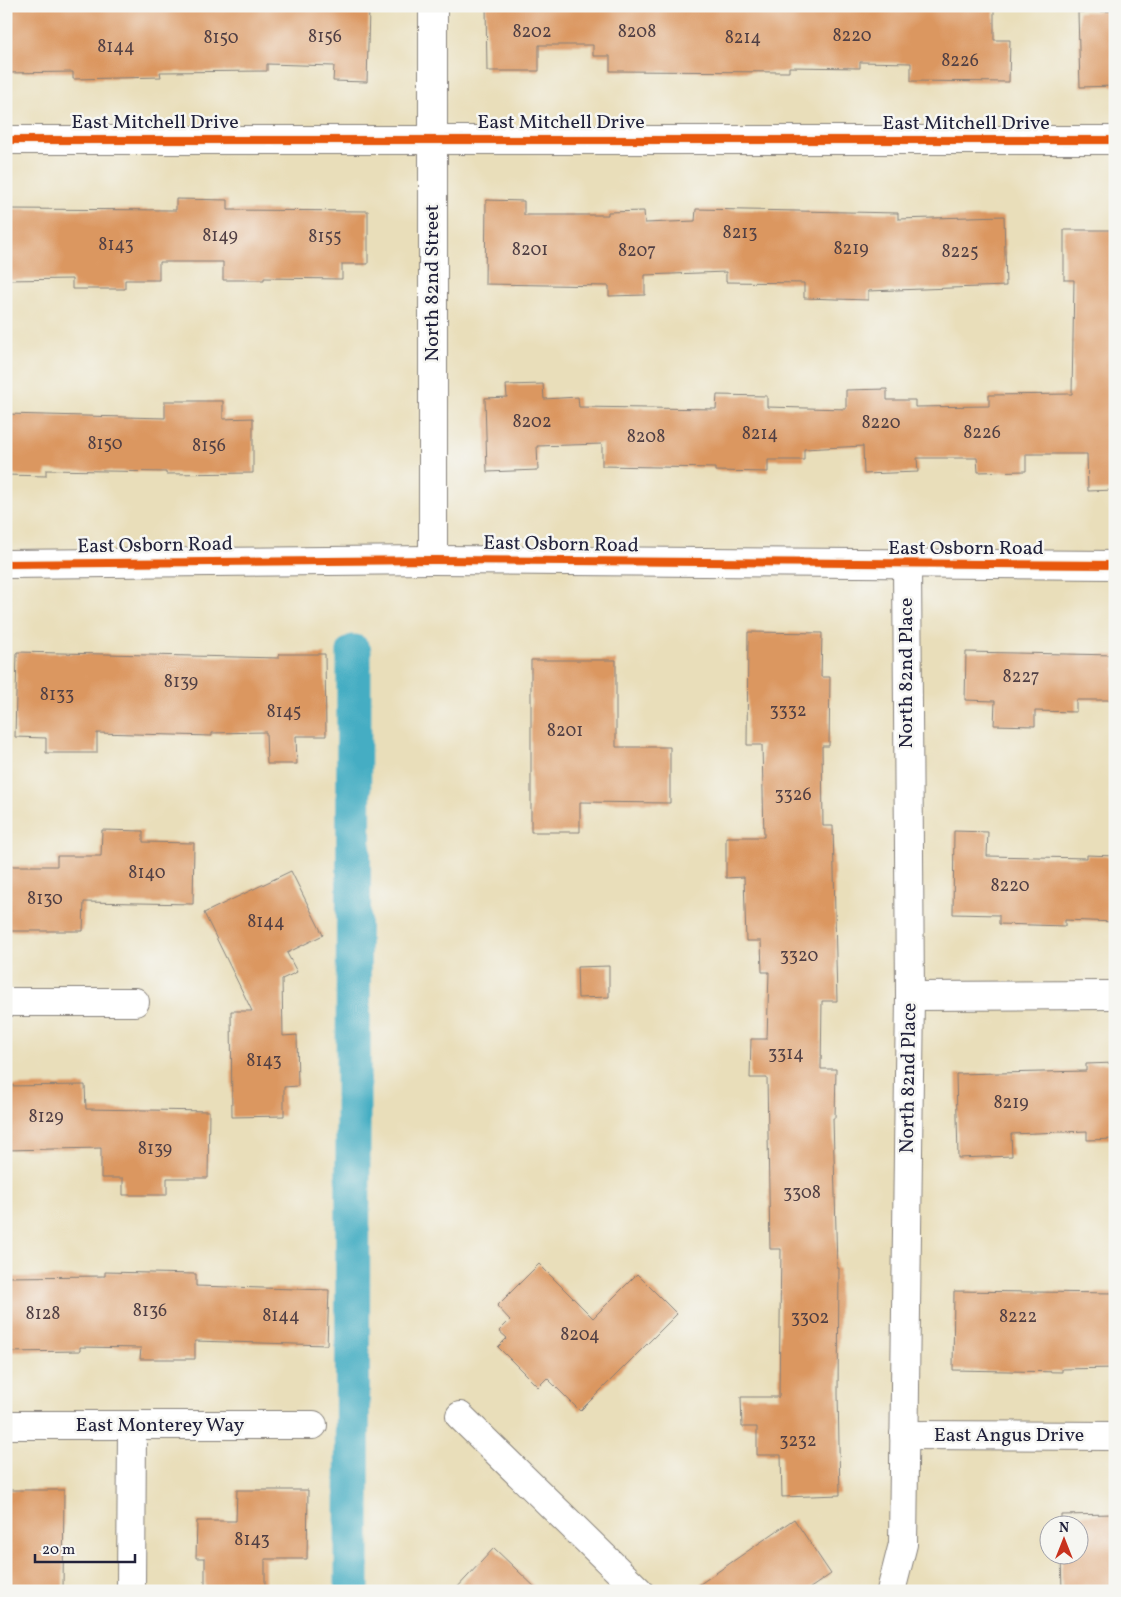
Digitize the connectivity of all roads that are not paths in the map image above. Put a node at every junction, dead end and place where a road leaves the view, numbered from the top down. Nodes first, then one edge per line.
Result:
1 (433, 6) edge
2 (433, 139) junction
3 (6, 140) edge
4 (1115, 140) edge
5 (433, 560) junction
6 (6, 564) edge
7 (907, 565) junction
8 (1115, 565) edge
9 (1115, 995) edge
10 (910, 996) junction
11 (6, 1002) edge
12 (135, 1002) dead end
13 (460, 1416) dead end
14 (6, 1425) edge
15 (313, 1425) dead end
16 (132, 1426) junction
17 (904, 1435) junction
18 (1115, 1436) edge
19 (131, 1591) edge
20 (639, 1591) edge
21 (892, 1591) edge

1 - 2 street, North 82nd Street
2 - 3 street, East Mitchell Drive
2 - 4 street, East Mitchell Drive
2 - 5 street, North 82nd Street
5 - 6 street, East Osborn Road
5 - 7 street, East Osborn Road
7 - 8 street, East Osborn Road
7 - 10 street, North 82nd Place
9 - 10 street
10 - 17 street, North 82nd Place
11 - 12 street
13 - 20 street
14 - 16 street, East Monterey Way
15 - 16 street, East Monterey Way
16 - 19 street
17 - 18 street, East Angus Drive
17 - 21 street, North 82nd Place

